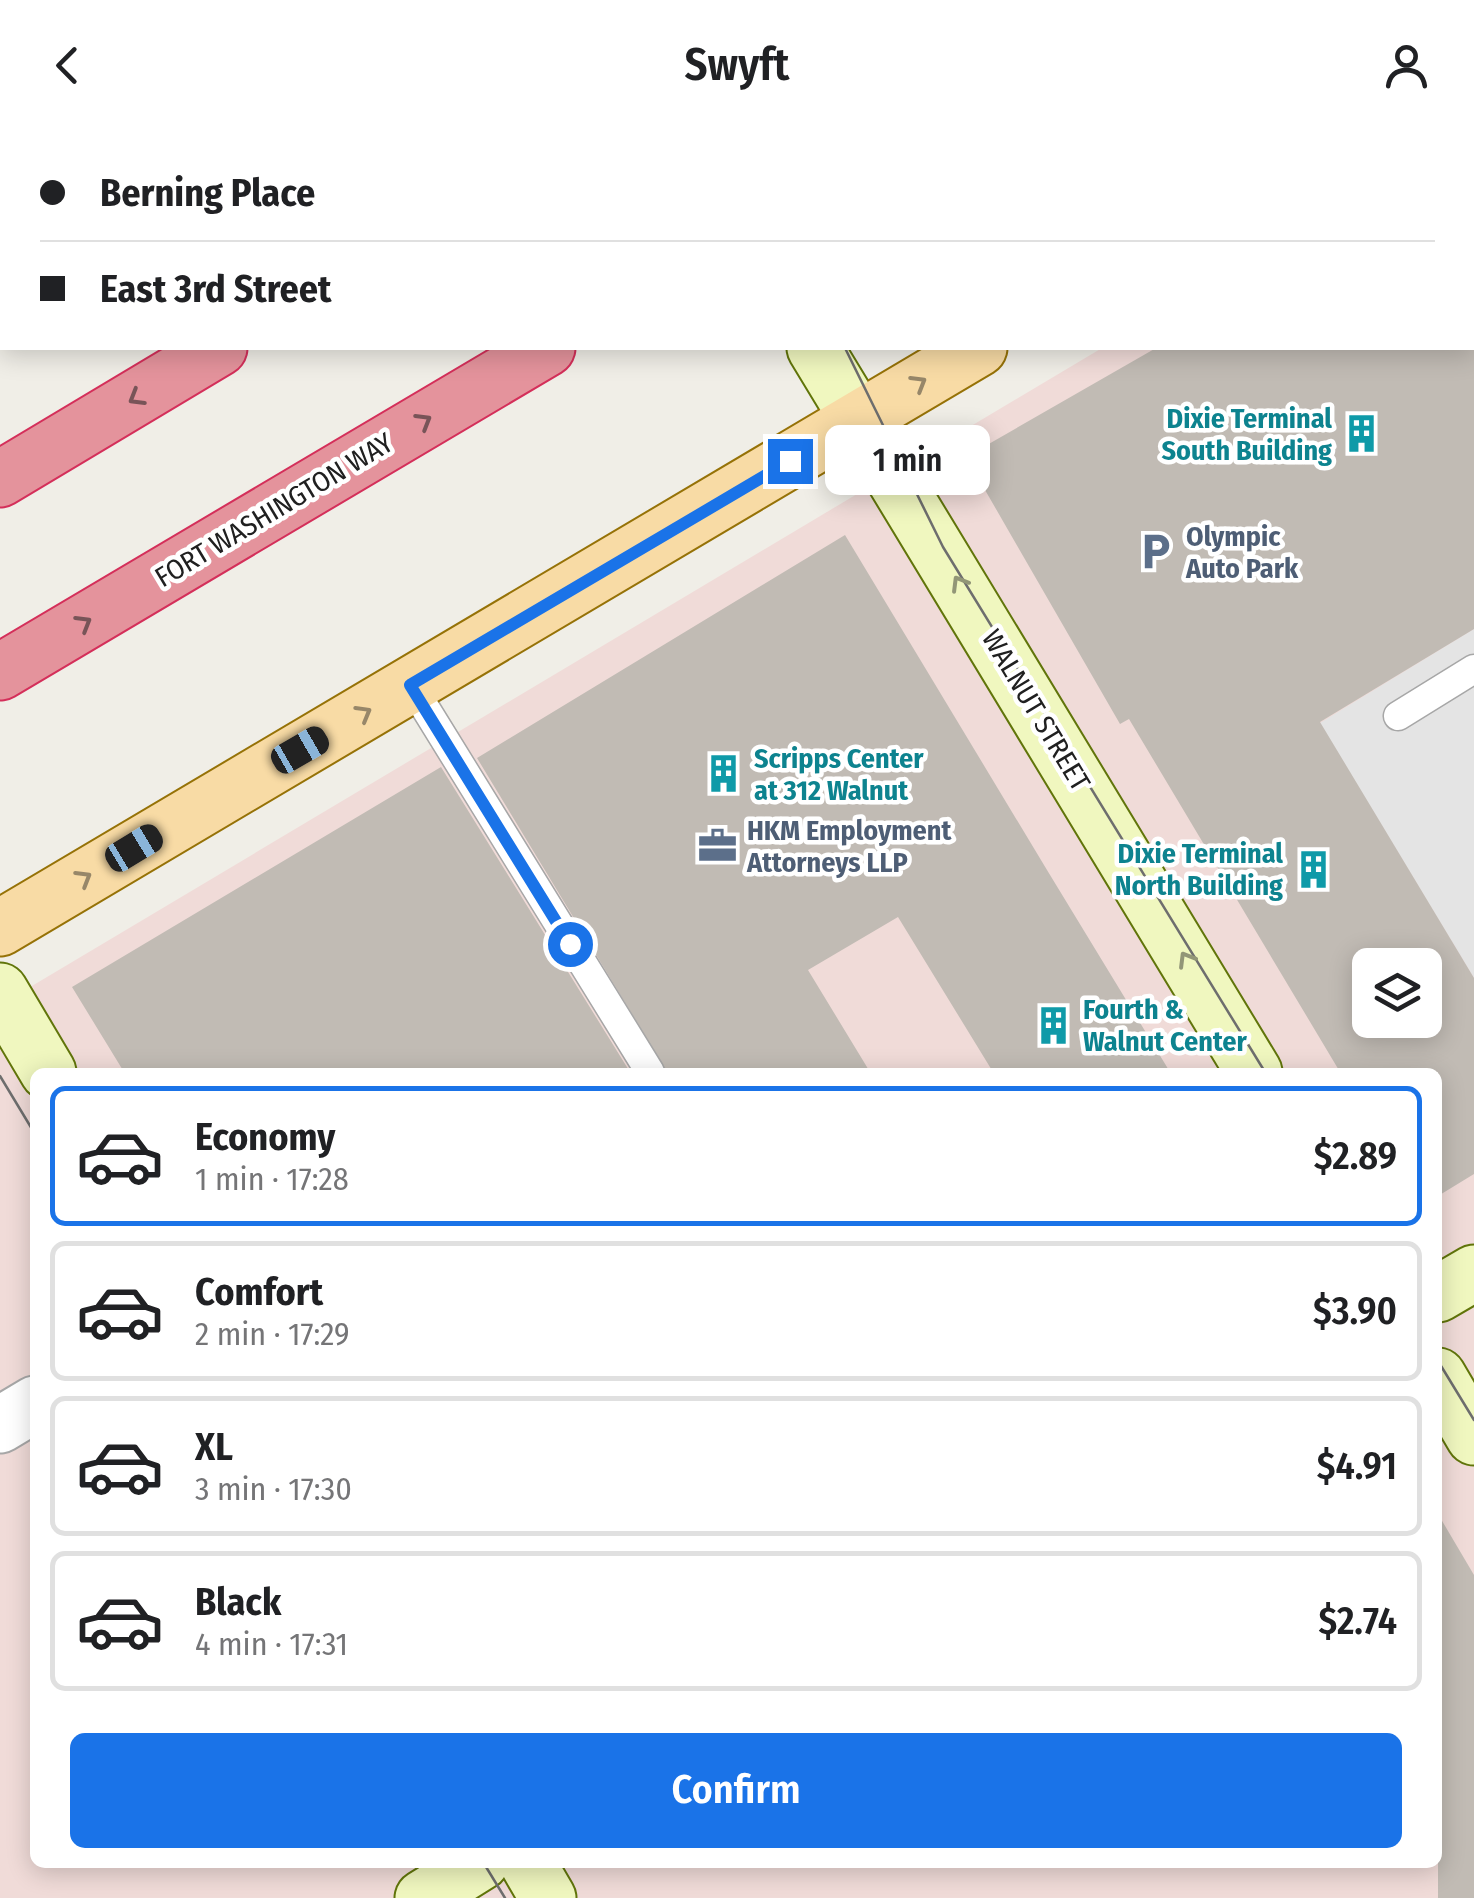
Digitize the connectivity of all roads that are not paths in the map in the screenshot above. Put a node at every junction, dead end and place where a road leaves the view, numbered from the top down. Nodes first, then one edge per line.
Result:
1 (217, 350) edge
2 (544, 350) edge
3 (816, 350) edge
4 (976, 350) edge
5 (860, 419) junction
6 (0, 479) edge
7 (1474, 670) edge
8 (0, 672) edge
9 (410, 685) junction
10 (1398, 716) dead end
11 (0, 928) edge
12 (0, 991) edge
13 (46, 1068) edge
14 (648, 1068) edge
15 (1252, 1068) edge
16 (1474, 1273) edge
17 (1442, 1292) edge
18 (1442, 1383) edge
19 (30, 1407) edge
20 (0, 1425) edge
21 (1474, 1437) edge
22 (471, 1868) edge
23 (530, 1868) edge
24 (423, 1898) edge
25 (548, 1898) edge

1 -> 6 highway
8 -> 2 highway, FORT WASHINGTON WAY
3 - 5 street, WALNUT STREET
5 -> 4 main road
5 - 9 main road
15 -> 5 street, WALNUT STREET
7 - 10 lane
11 -> 9 main road
9 - 14 lane
12 - 13 street
16 - 17 street
18 - 21 street
19 - 20 street
22 - 24 street
23 - 25 street

